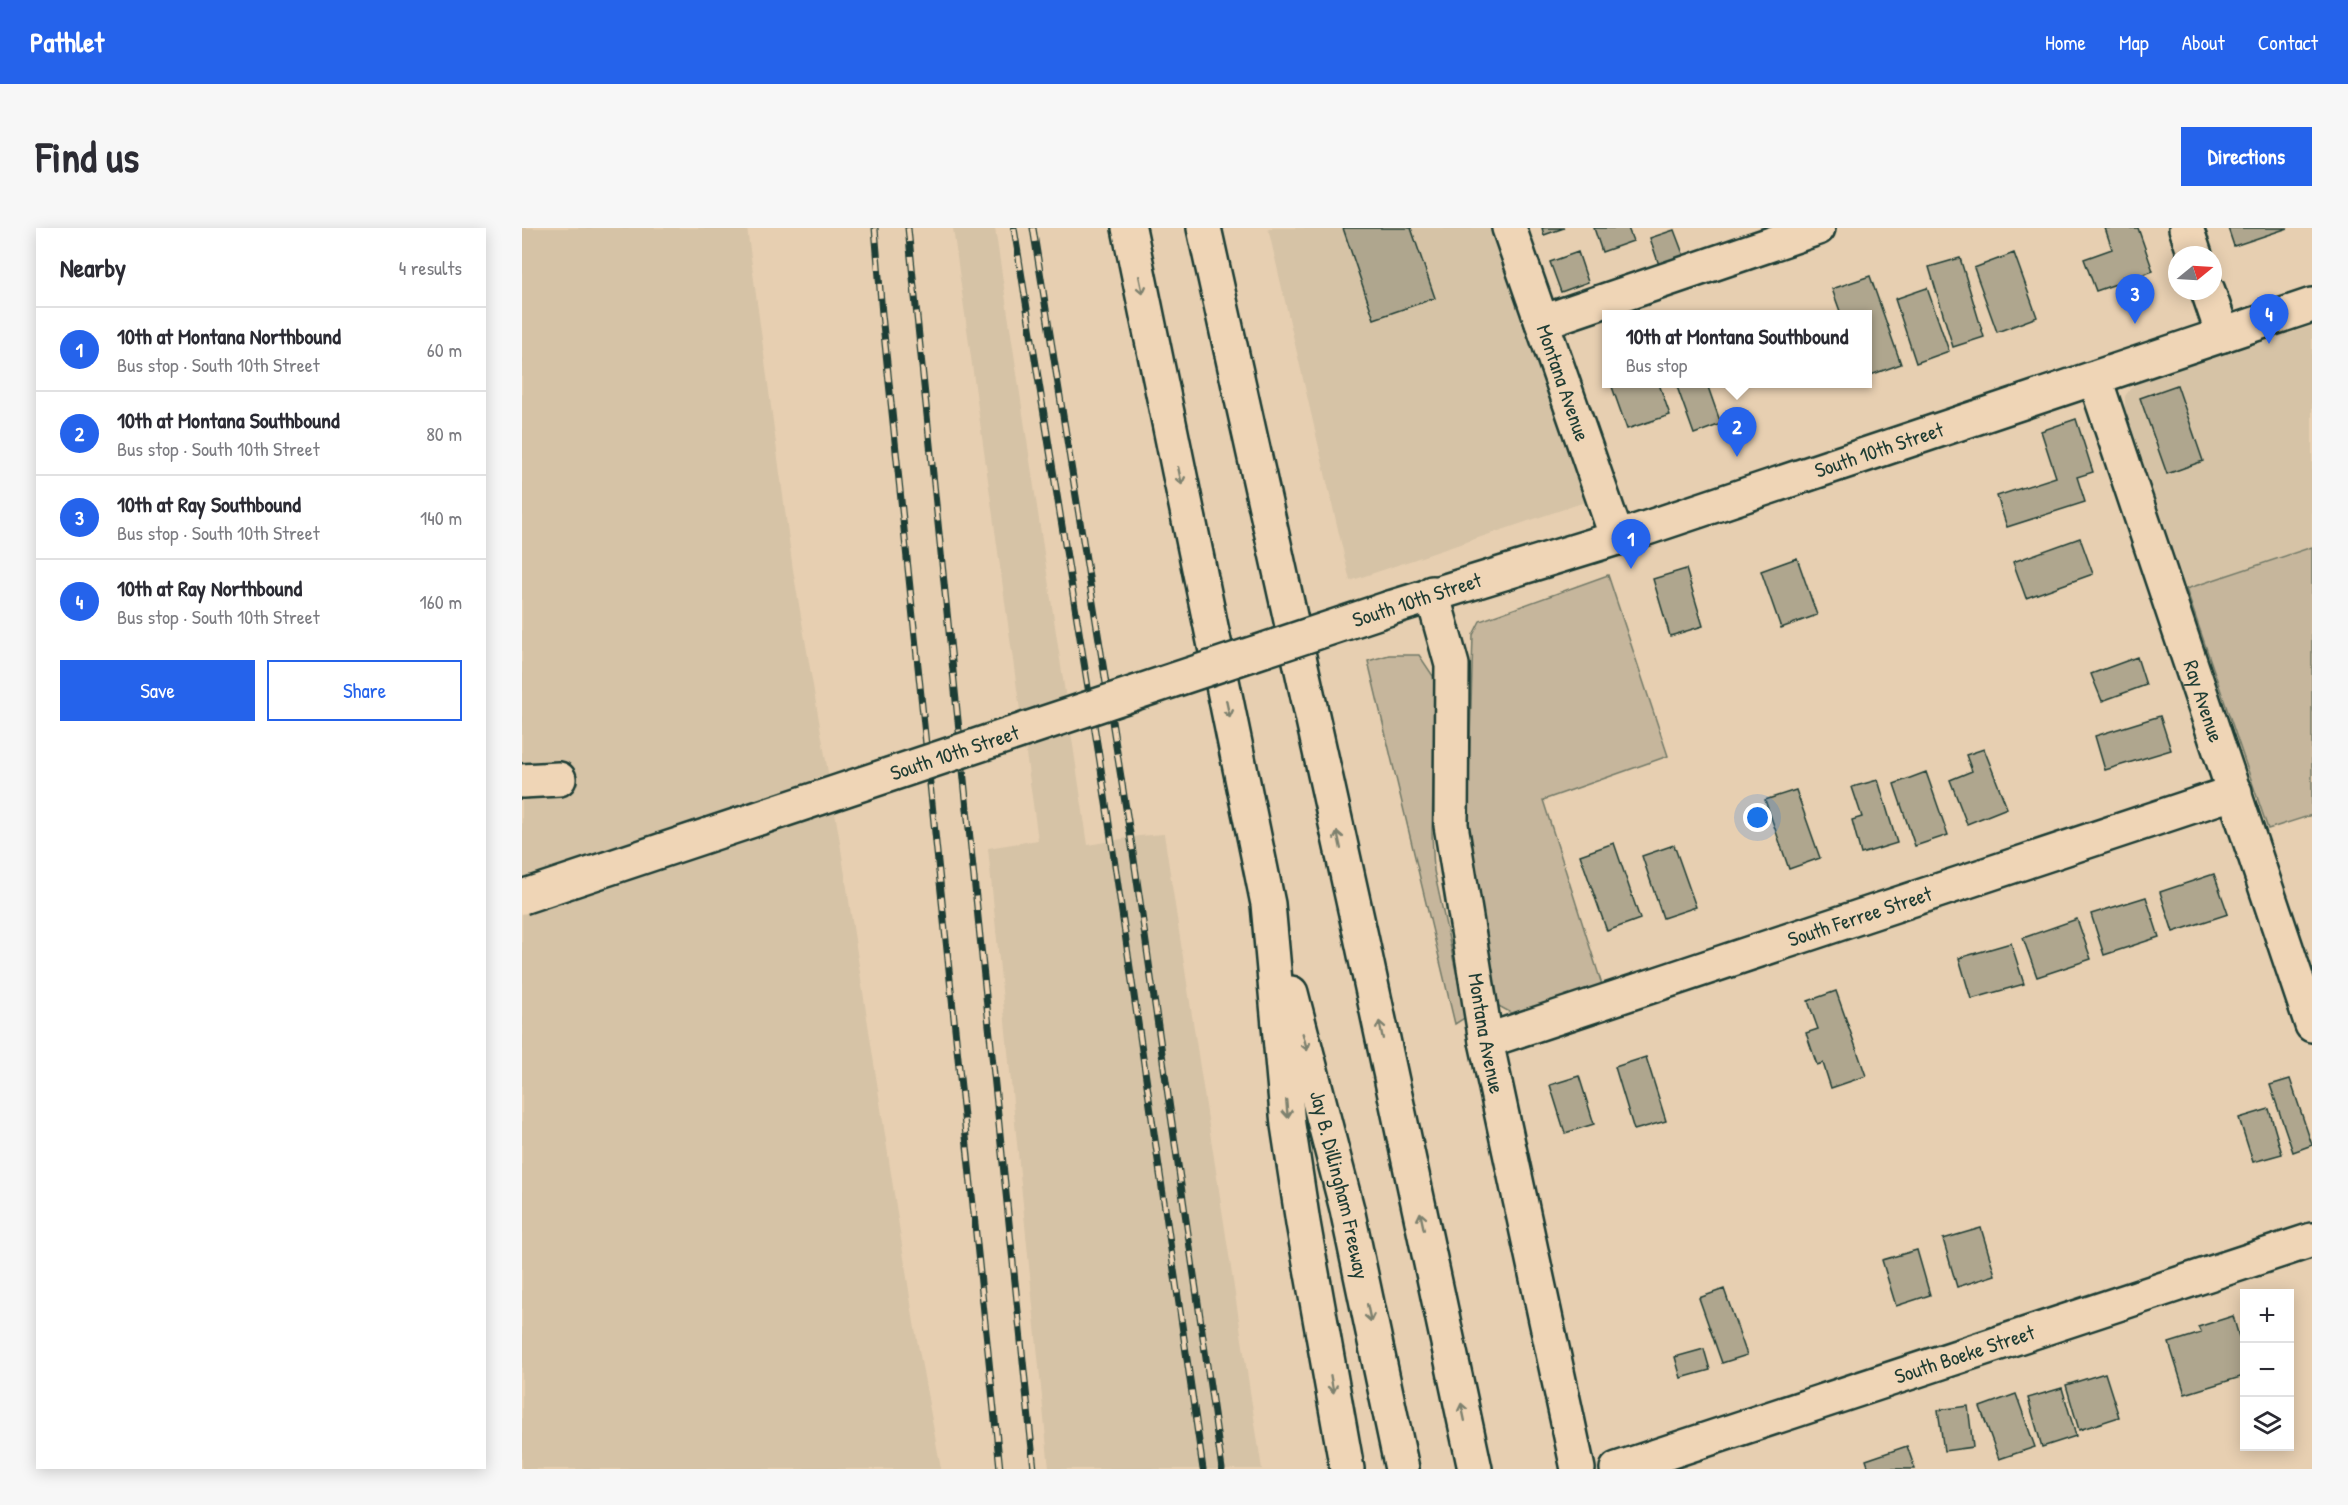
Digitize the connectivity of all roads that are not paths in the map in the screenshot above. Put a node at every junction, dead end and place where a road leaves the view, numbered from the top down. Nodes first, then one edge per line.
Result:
1 (1129, 228) edge
2 (1204, 228) edge
3 (1509, 228) edge
4 (1818, 228) edge
5 (2186, 228) edge
6 (2192, 246) edge
7 (2211, 300) edge
8 (2312, 305) edge
9 (1542, 322) junction
10 (2223, 335) junction
11 (2095, 379) junction
12 (1617, 537) junction
13 (1432, 594) junction
14 (559, 779) dead end
15 (522, 781) edge
16 (2235, 792) junction
17 (522, 897) edge
18 (1268, 904) junction
19 (2312, 1025) edge
20 (1486, 1041) junction
21 (2312, 1240) edge
22 (1347, 1469) edge
23 (1402, 1469) edge
24 (1475, 1469) edge
25 (1578, 1469) edge
26 (1617, 1469) edge

1 -> 18 main road
24 -> 2 main road
3 - 9 main road, Montana Avenue
4 - 9 main road
5 - 6 main road
7 - 10 main road
8 - 10 main road, South 10th Street
9 - 12 main road, Montana Avenue
10 - 11 main road, South 10th Street
11 - 12 main road, South 10th Street
11 - 16 main road, Ray Avenue
12 - 13 main road, South 10th Street
13 - 17 main road, South 10th Street, bridge
13 - 20 main road, Montana Avenue
14 - 15 main road
16 - 19 main road, Ray Avenue
16 - 20 main road, South Ferree Street
18 -> 22 main road
18 -> 23 main road, Jay B. Dillingham Freeway
20 - 25 main road, Montana Avenue
21 - 26 main road, South Boeke Street

